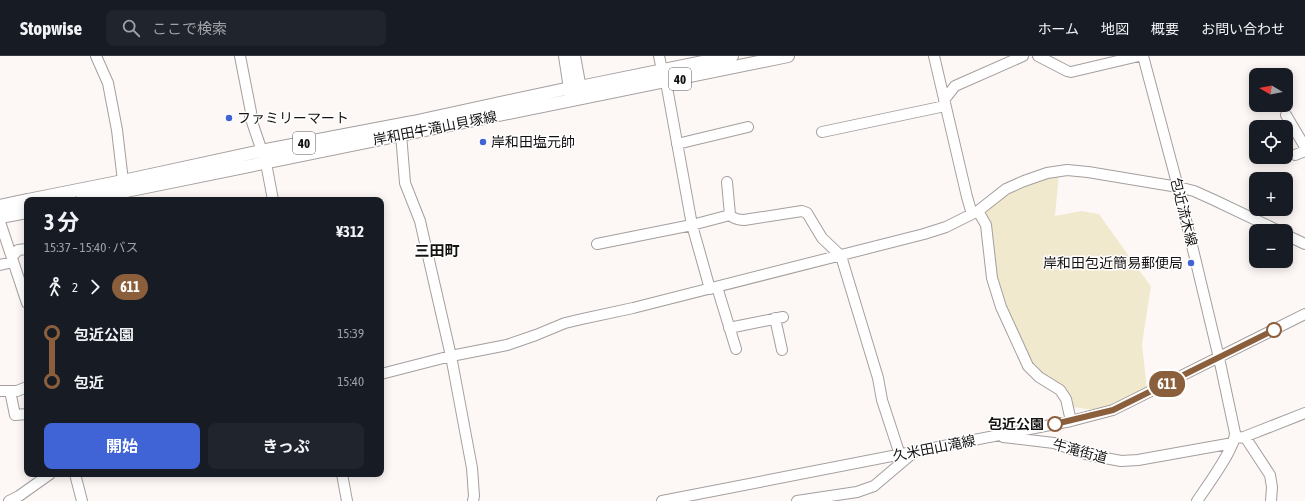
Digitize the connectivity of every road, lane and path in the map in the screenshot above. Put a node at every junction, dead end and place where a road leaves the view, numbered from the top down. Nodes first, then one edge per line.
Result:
1 (96, 56) edge
2 (240, 56) edge
3 (564, 56) edge
4 (574, 56) edge
5 (659, 56) edge
6 (732, 56) edge
7 (788, 56) edge
8 (934, 56) edge
9 (1023, 56) edge
10 (1038, 56) edge
11 (1138, 56) edge
12 (1143, 56) edge
13 (662, 70) junction
14 (666, 82) junction
15 (576, 93) junction
16 (944, 103) junction
17 (1286, 115) dead end
18 (748, 127) dead end
19 (822, 132) dead end
20 (401, 134) junction
21 (677, 144) junction
22 (1305, 147) edge
23 (261, 151) junction
24 (266, 163) junction
25 (726, 182) dead end
26 (1178, 187) junction
27 (128, 190) edge
28 (58, 197) edge
29 (96, 197) edge
30 (272, 197) edge
31 (24, 201) edge
32 (0, 206) edge
33 (975, 212) junction
34 (24, 213) edge
35 (730, 215) junction
36 (0, 217) edge
37 (0, 222) edge
38 (1264, 224) edge
39 (692, 225) junction
40 (1293, 238) edge
41 (597, 244) dead end
42 (1305, 244) edge
43 (24, 249) edge
44 (841, 256) junction
45 (12, 260) junction
46 (0, 265) edge
47 (713, 288) junction
48 (24, 294) edge
49 (1305, 314) edge
50 (729, 328) junction
51 (736, 349) dead end
52 (782, 350) dead end
53 (451, 356) junction
54 (1219, 358) junction
55 (384, 373) edge
56 (24, 388) edge
57 (5, 391) edge
58 (1305, 413) edge
59 (24, 414) edge
60 (1071, 421) junction
61 (997, 436) junction
62 (1237, 440) junction
63 (915, 452) junction
64 (900, 455) junction
65 (46, 477) edge
66 (76, 477) edge
67 (343, 477) edge
68 (9, 501) edge
69 (82, 501) edge
70 (348, 501) edge
71 (473, 501) edge
72 (662, 501) edge
73 (797, 501) edge
74 (1197, 501) edge
75 (1271, 501) edge

1 - 27 street
2 - 23 street
3 - 15 main road
4 - 15 main road
5 - 13 street
6 - 13 main road, 岸和田牛滝山貝塚線 / 40
7 - 14 main road, 岸和田牛滝山貝塚線 / 40
8 - 16 street
9 - 16 street
10 - 11 street
12 - 26 street, 包近流木線
13 - 15 main road, 岸和田牛滝山貝塚線 / 40
14 - 15 main road, 岸和田牛滝山貝塚線 / 40
14 - 21 street
15 - 20 main road, 岸和田牛滝山貝塚線 / 40
15 - 23 main road, 岸和田牛滝山貝塚線 / 40
16 - 19 street
16 - 33 street
17 - 22 street
18 - 21 street
20 - 24 main road, 岸和田牛滝山貝塚線 / 40
20 - 53 street
21 - 39 street
23 - 24 street
23 - 27 main road, 岸和田牛滝山貝塚線 / 40
24 - 27 main road, 岸和田牛滝山貝塚線 / 40
24 - 30 street
25 - 35 street
26 - 33 street
26 - 38 street
26 - 54 street, 包近流木線
27 - 28 main road, 岸和田牛滝山貝塚線 / 40
27 - 29 main road, 岸和田牛滝山貝塚線 / 40
31 - 32 main road, 岸和田牛滝山貝塚線 / 40
33 - 44 street
33 - 60 street
34 - 36 main road
35 - 39 street
35 - 44 street
37 - 45 street
39 - 41 street
39 - 47 street
40 - 42 street
43 - 45 street
44 - 47 street
44 - 64 street
45 - 46 street
45 - 48 street
47 - 50 street
47 - 53 street
49 - 54 street, 久米田山滝線
50 - 51 street
50 - 52 street
53 - 55 street
53 - 71 street
54 - 60 street, 久米田山滝線
54 - 62 street, 包近流木線
56 - 57 street
57 - 59 street
58 - 62 street, 牛滝街道
60 - 61 street, 久米田山滝線
61 - 62 street, 牛滝街道
61 - 63 street, 久米田山滝線
62 - 74 street
62 - 75 street
63 - 64 street, 久米田山滝線
63 - 73 street
64 - 72 street, 久米田山滝線
65 - 68 street
66 - 69 street
67 - 70 street

